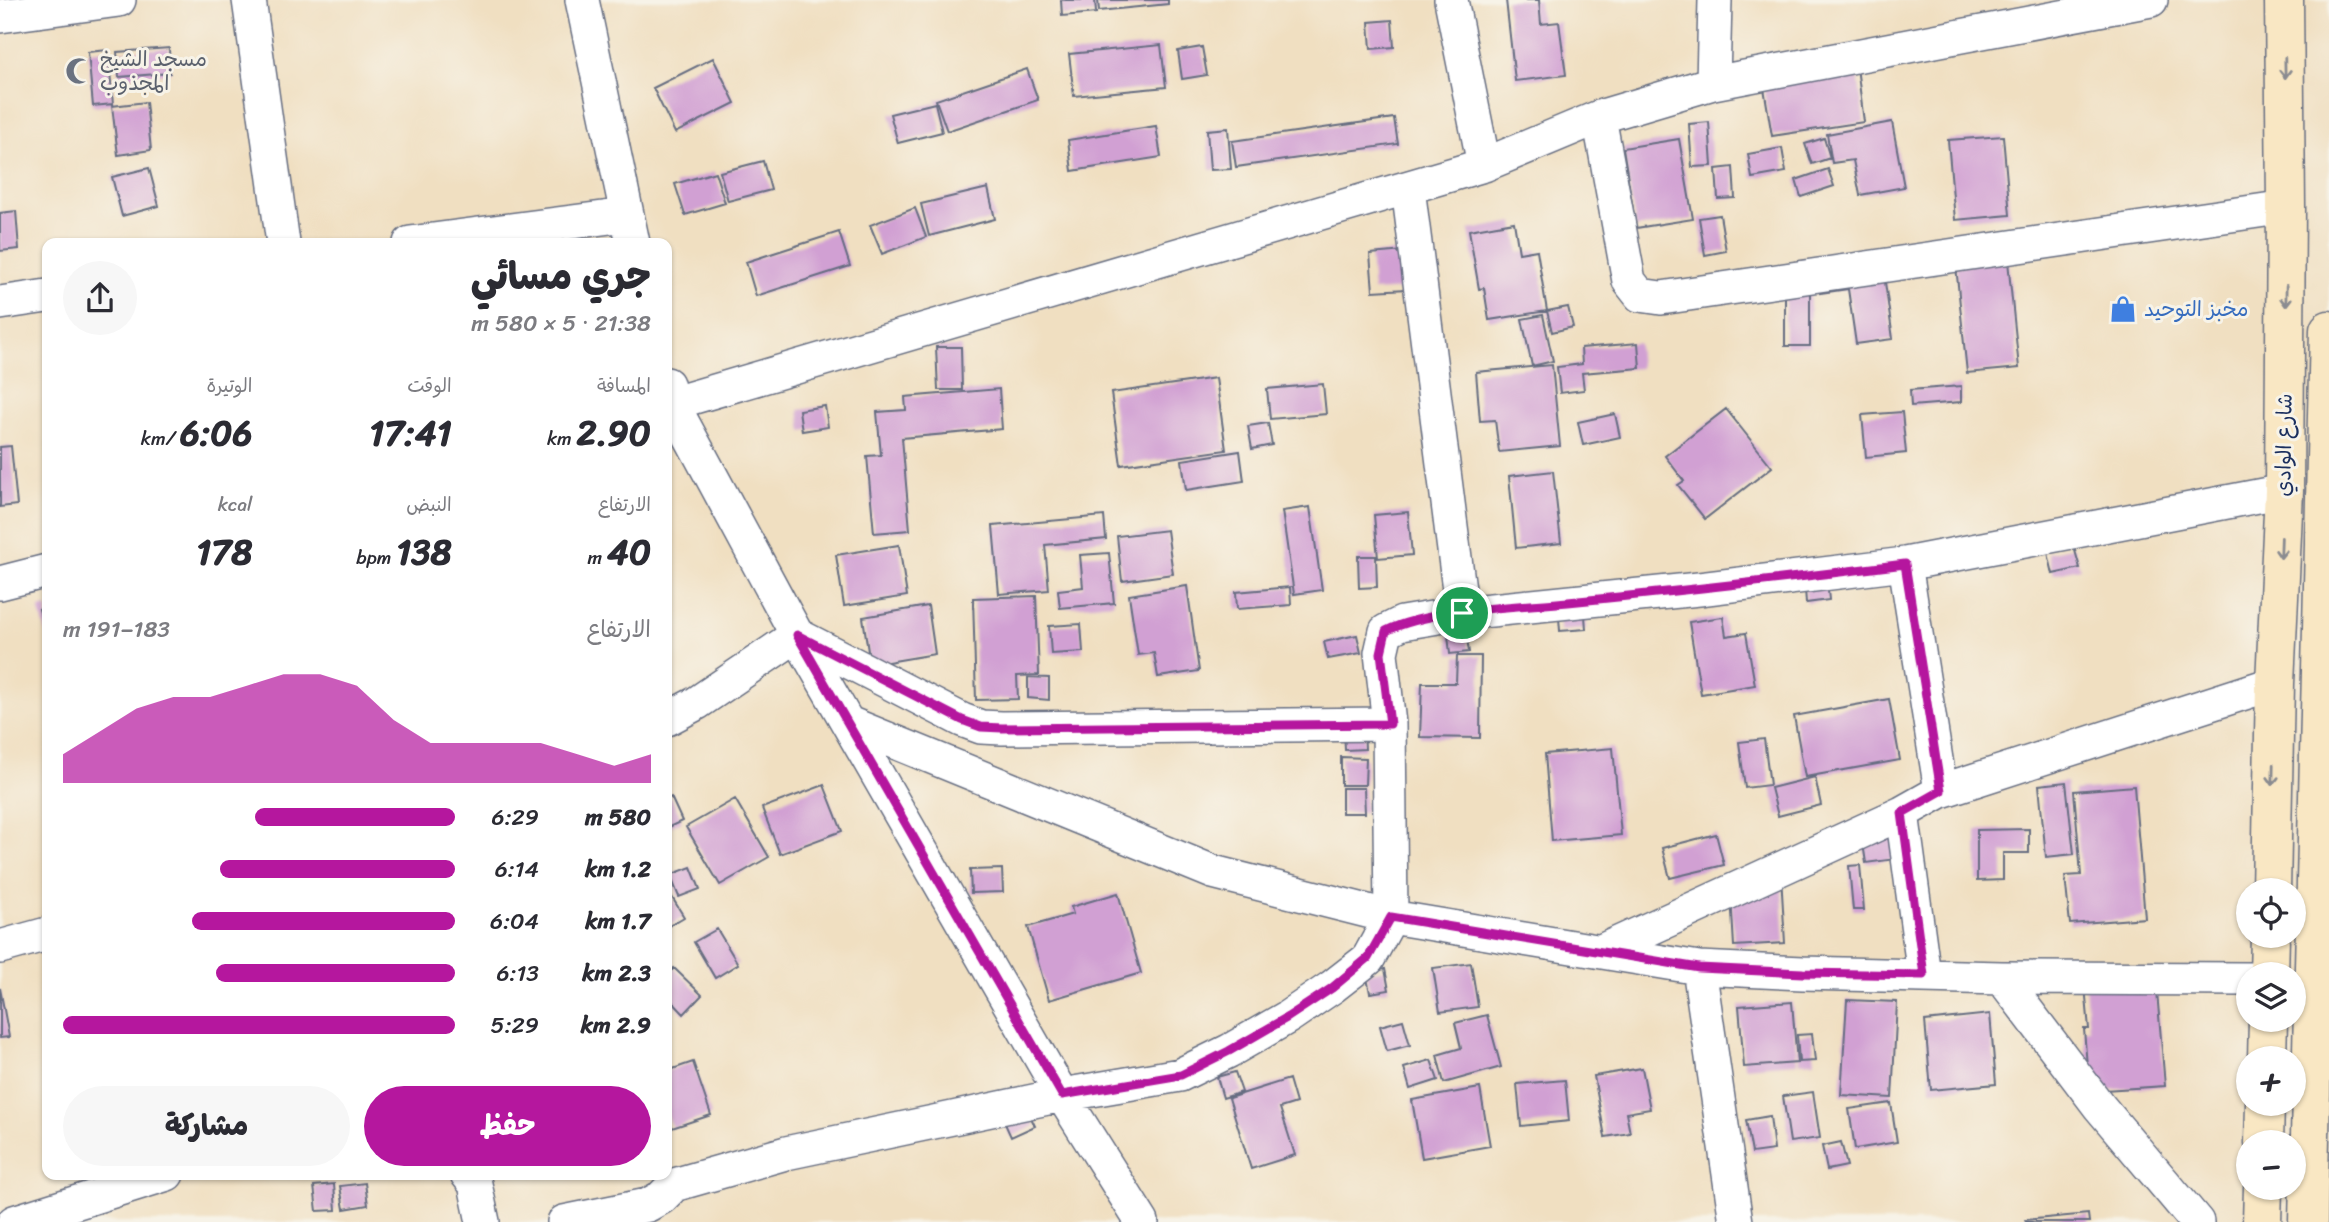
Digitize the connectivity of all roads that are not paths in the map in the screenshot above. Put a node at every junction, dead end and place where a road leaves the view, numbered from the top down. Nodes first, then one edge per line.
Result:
1 (118, 0) edge
2 (249, 0) edge
3 (582, 0) edge
4 (1451, 0) edge
5 (1715, 0) edge
6 (2151, 0) edge
7 (2284, 0) edge
8 (0, 16) edge
9 (1713, 83) junction
10 (1599, 117) junction
11 (1484, 164) junction
12 (1408, 188) junction
13 (2286, 207) junction
14 (630, 229) edge
15 (282, 238) edge
16 (489, 238) edge
17 (42, 297) edge
18 (0, 303) edge
19 (2329, 330) edge
20 (672, 395) edge
21 (672, 403) edge
22 (2284, 491) junction
23 (1905, 564) junction
24 (42, 573) edge
25 (0, 583) edge
26 (1462, 613) junction
27 (797, 635) junction
28 (2275, 682) junction
29 (672, 716) edge
30 (850, 724) junction
31 (1390, 724) junction
32 (1941, 791) junction
33 (1902, 813) junction
34 (2271, 878) edge
35 (1391, 917) junction
36 (42, 935) edge
37 (0, 947) edge
38 (1601, 951) junction
39 (1699, 968) junction
40 (1924, 975) junction
41 (2002, 978) junction
42 (2236, 979) edge
43 (1062, 1095) junction
44 (148, 1180) edge
45 (472, 1180) edge
46 (2263, 1200) edge
47 (14, 1222) edge
48 (483, 1222) edge
49 (564, 1222) edge
50 (1142, 1222) edge
51 (1736, 1222) edge
52 (2197, 1222) edge
53 (2262, 1222) edge
54 (2308, 1222) edge

1 - 8 street
2 - 15 street
3 - 14 street
4 - 11 street
5 - 9 street
6 - 9 street
7 -> 13 main road, شارع الوادي
9 - 10 street
10 - 11 street
10 - 13 street
11 - 12 street
12 - 20 street
12 - 26 street
13 -> 22 main road, شارع الوادي
14 - 16 street
17 - 18 street
19 - 54 main road, شارع الوادي
21 - 27 street
22 - 23 street
22 -> 28 main road, شارع الوادي
23 - 26 street
23 - 32 street
24 - 25 street
26 - 31 street
27 - 29 street
27 - 30 street
27 - 31 street
28 - 32 street
28 -> 34 main road, شارع الوادي
30 - 35 street
30 - 43 street
31 - 35 street
32 - 33 street
33 - 38 street
33 - 40 street
35 - 38 street
35 - 43 street
36 - 37 street
38 - 39 street
39 - 40 street
39 - 51 street
40 - 41 street
41 - 42 street
41 - 52 street
43 - 49 street
43 - 50 street
44 - 47 street
45 - 48 street
46 - 53 main road

